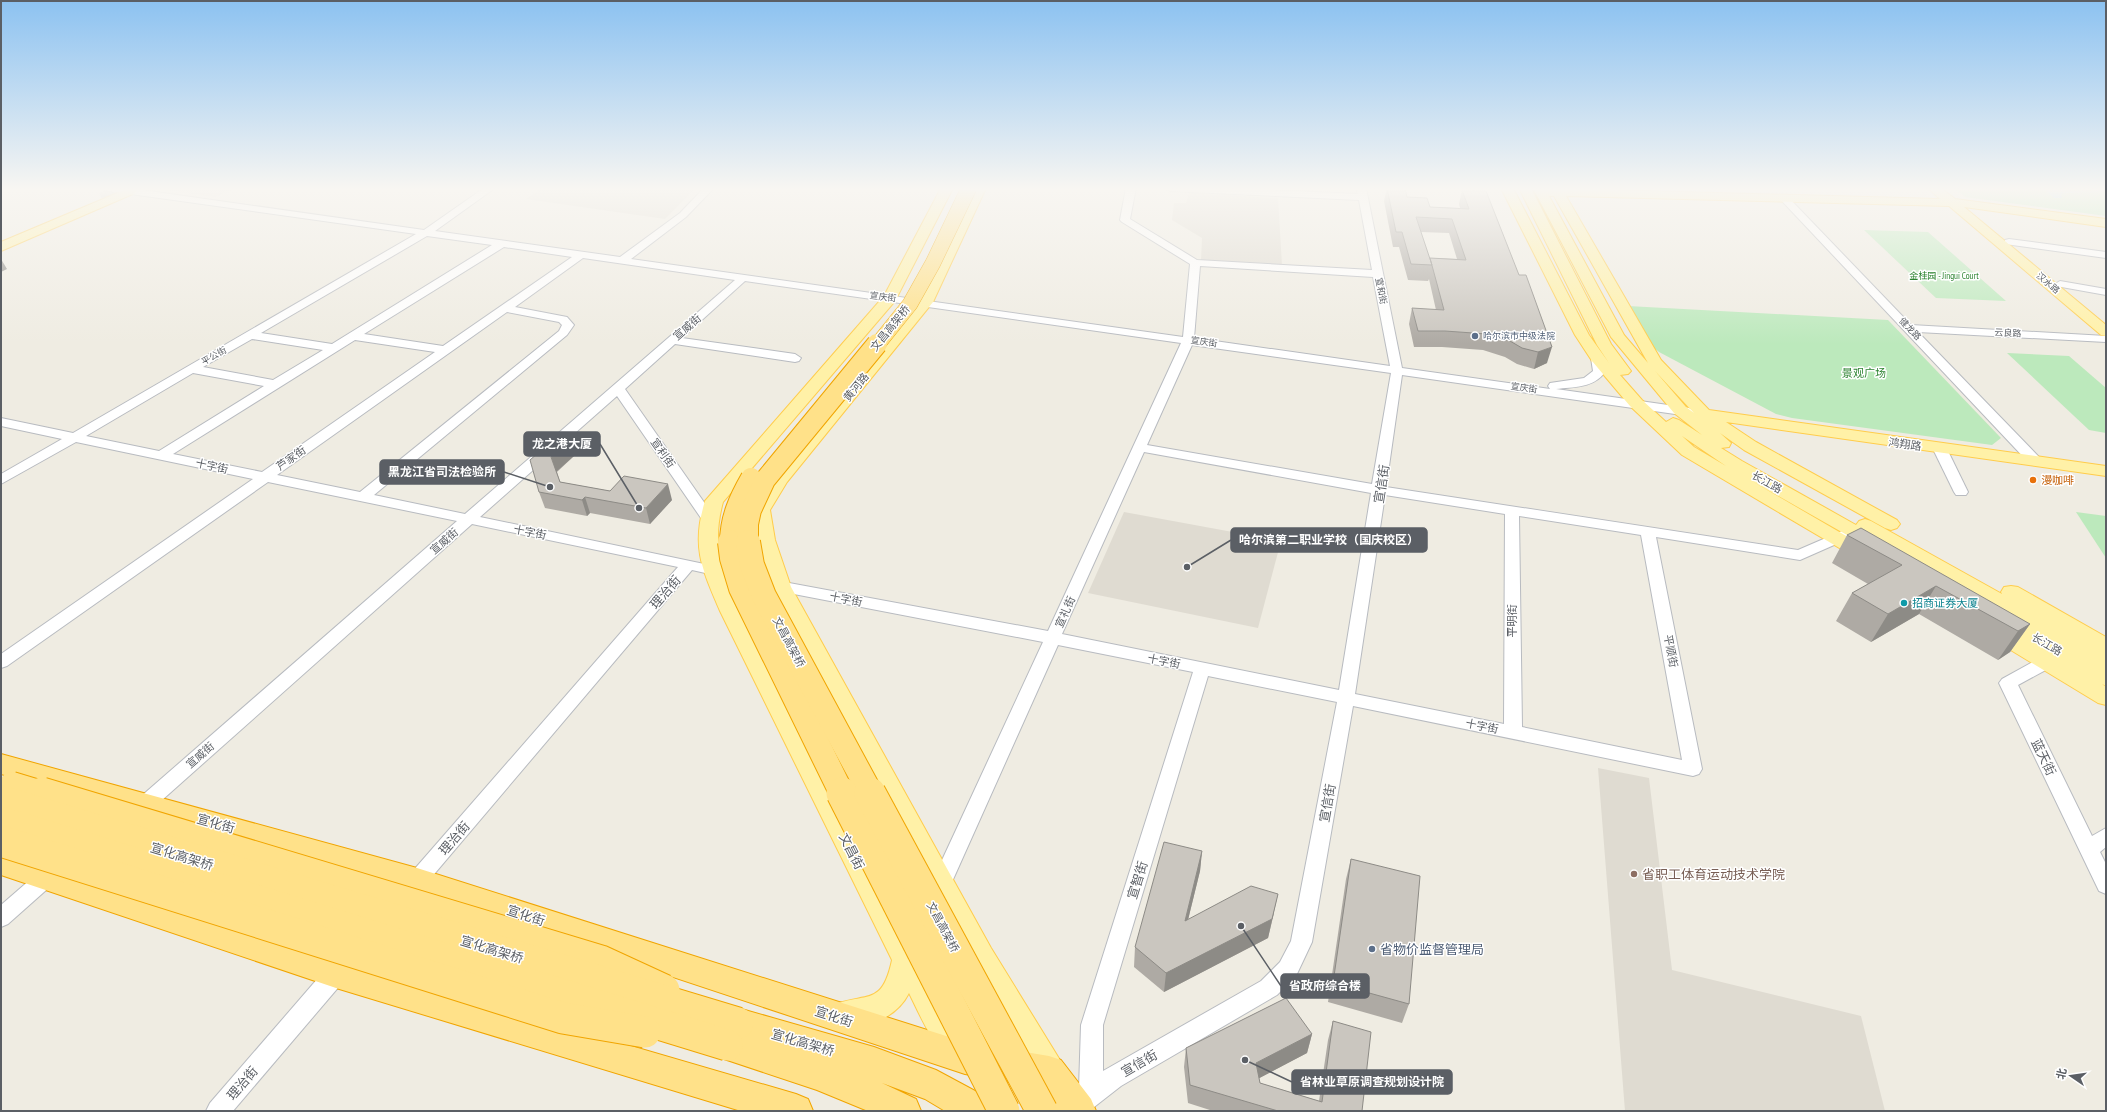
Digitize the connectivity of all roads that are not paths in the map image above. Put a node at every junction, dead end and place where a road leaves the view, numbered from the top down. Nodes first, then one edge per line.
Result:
1 (15, 240) edge
2 (413, 240) edge
3 (482, 240) edge
4 (650, 240) edge
5 (920, 240) edge
6 (933, 240) edge
7 (944, 240) edge
8 (955, 240) edge
9 (1157, 240) edge
10 (1371, 240) edge
11 (1550, 240) edge
12 (1556, 240) edge
13 (1562, 240) edge
14 (1568, 240) edge
15 (1825, 240) edge
16 (2000, 240) edge
17 (2006, 240) edge
18 (2009, 242) junction
19 (504, 243) junction
20 (1, 247) edge
21 (581, 255) junction
22 (2106, 255) edge
23 (622, 261) junction
24 (1195, 264) junction
25 (1378, 274) junction
26 (743, 278) junction
27 (2060, 284) junction
28 (2106, 292) edge
29 (890, 298) junction
30 (926, 302) junction
31 (505, 308) junction
32 (2106, 323) edge
33 (1910, 328) junction
34 (2106, 332) edge
35 (250, 335) junction
36 (353, 336) junction
37 (2106, 339) edge
38 (673, 340) junction
39 (1188, 340) junction
40 (334, 348) junction
41 (446, 350) junction
42 (795, 358) dead end
43 (1597, 358) junction
44 (191, 369) junction
45 (1397, 369) junction
46 (275, 384) junction
47 (618, 388) junction
48 (1636, 404) junction
49 (1655, 407) junction
50 (1680, 410) junction
51 (1704, 414) junction
52 (1, 422) edge
53 (74, 438) junction
54 (1138, 447) junction
55 (1940, 449) junction
56 (161, 455) junction
57 (2035, 461) junction
58 (2106, 471) edge
59 (264, 477) junction
60 (1, 480) edge
61 (1380, 490) junction
62 (1960, 492) dead end
63 (362, 498) junction
64 (1512, 510) junction
65 (708, 518) junction
66 (468, 520) junction
67 (1854, 531) junction
68 (1648, 533) junction
69 (1837, 539) junction
70 (1878, 562) edge
71 (701, 567) junction
72 (781, 587) junction
73 (1979, 622) edge
74 (1053, 638) junction
75 (2106, 646) edge
76 (2050, 655) junction
77 (2106, 661) edge
78 (1, 662) edge
79 (1202, 669) junction
80 (2106, 678) edge
81 (2106, 697) edge
82 (1346, 698) junction
83 (1513, 732) junction
84 (1693, 769) joint
85 (4, 782) edge
86 (145, 804) junction
87 (1, 822) edge
88 (2106, 836) edge
89 (1, 841) edge
90 (2089, 850) junction
91 (1, 863) edge
92 (46, 878) junction
93 (418, 880) junction
94 (941, 884) junction
95 (2106, 885) edge
96 (1, 918) edge
97 (906, 959) junction
98 (336, 974) junction
99 (828, 1014) junction
100 (732, 1034) junction
101 (965, 1058) junction
102 (1049, 1072) junction
103 (1081, 1106) edge
104 (218, 1111) edge
105 (796, 1111) edge
106 (904, 1111) edge
107 (978, 1111) edge
108 (1004, 1111) edge
109 (1022, 1111) edge
110 (1042, 1111) edge

1 - 20 main road
2 - 35 street, 平公街
3 - 19 street, 宣庆街
4 - 23 street
5 - 29 main road
6 - 108 highway, 文昌高架桥, bridge
7 - 110 highway, 文昌高架桥, bridge
8 - 30 main road, 黄河路
9 - 24 street
10 - 25 street, 宣和街
11 - 43 main road
12 - 49 main road, 长江路
13 - 50 main road, 长江路
14 - 51 main road
15 - 33 street, 健龙路
16 - 34 main road, 汉水路
17 - 18 main road, 汉水路
18 - 22 street
18 - 27 main road, 汉水路
19 - 21 street, 宣庆街
19 - 36 street
21 - 23 street, 宣庆街
21 - 31 street, 芦家街
23 - 26 street, 宣庆街
24 - 25 street
24 - 39 street, 宣礼街
25 - 45 street, 宣和街
26 - 29 street, 宣庆街
26 - 38 street, 宣威街
27 - 28 street
27 - 32 main road, 汉水路
29 - 30 street, 宣庆街
29 - 65 main road
30 - 39 street, 宣庆街
30 - 72 main road, 黄河路
31 - 41 street, 芦家街
31 - 63 street
33 - 37 street, 云良路
33 - 57 street, 健龙路
35 - 40 street
35 - 44 street, 平公街
36 - 40 street
36 - 41 street
38 - 42 street
38 - 47 street, 宣威街
39 - 45 street, 宣庆街
39 - 54 street, 宣礼街
40 - 46 street
41 - 59 street, 芦家街
43 - 45 street
43 - 48 main road
44 - 46 street
44 - 53 street, 平公街
45 - 48 street, 宣庆街
45 - 61 street, 宣信街
46 - 56 street
47 - 65 street, 宣利街
47 - 66 street, 宣威街
48 - 49 street, 宣庆街
48 - 69 main road
49 - 50 street, 宣庆街
49 - 67 main road, 长江路
50 - 51 street, 宣庆街
50 - 77 main road, 长江路
51 - 55 main road, 鸿翔路
51 - 75 main road
52 - 53 street, 十字街
53 - 56 street, 十字街
53 - 60 street, 平公街
54 - 61 street
54 - 74 street, 宣礼街
55 - 57 main road, 鸿翔路
55 - 62 street
56 - 59 street, 十字街
57 - 58 main road, 鸿翔路
59 - 63 street, 十字街
59 - 78 street, 芦家街
61 - 64 street
61 - 82 street, 宣信街
63 - 66 street, 十字街
64 - 68 street
64 - 83 street, 平明街
65 - 71 main road
66 - 71 street, 十字街
66 - 86 street, 宣威街
67 - 69 street
67 - 76 main road, 长江路
68 - 69 street
68 - 84 street, 平顺街
69 - 70 main road
71 - 72 street, 十字街
71 - 93 street, 理治街
71 - 97 main road, 文昌街
72 - 74 street, 十字街
72 - 94 main road
73 - 76 main road
74 - 79 street, 十字街
74 - 94 street, 宣礼街
76 - 80 main road, 长江路
76 - 81 main road
76 - 90 street, 蓝天街
79 - 82 street, 十字街
79 - 103 street, 宣智街
82 - 83 street, 十字街
82 - 103 street, 宣信街
83 - 84 street, 十字街
85 - 86 highway, 宣化街
85 - 100 highway, 宣化高架桥, bridge
86 - 93 highway, 宣化街
87 - 100 highway, 宣化高架桥, bridge
88 - 90 street
89 - 100 highway, bridge
90 - 95 street, 蓝天街
91 - 92 highway
92 - 96 street
92 - 98 highway
93 - 98 street, 理治街
93 - 99 highway, 宣化街
94 - 102 main road
97 - 99 main road
97 - 101 main road, 文昌街
98 - 104 street, 理治街
98 - 105 highway
99 - 101 highway, 宣化街
100 - 106 highway, 宣化高架桥
100 - 107 highway, 宣化高架桥
101 - 102 highway, 宣化街
101 - 109 main road, 文昌街
102 - 103 highway

